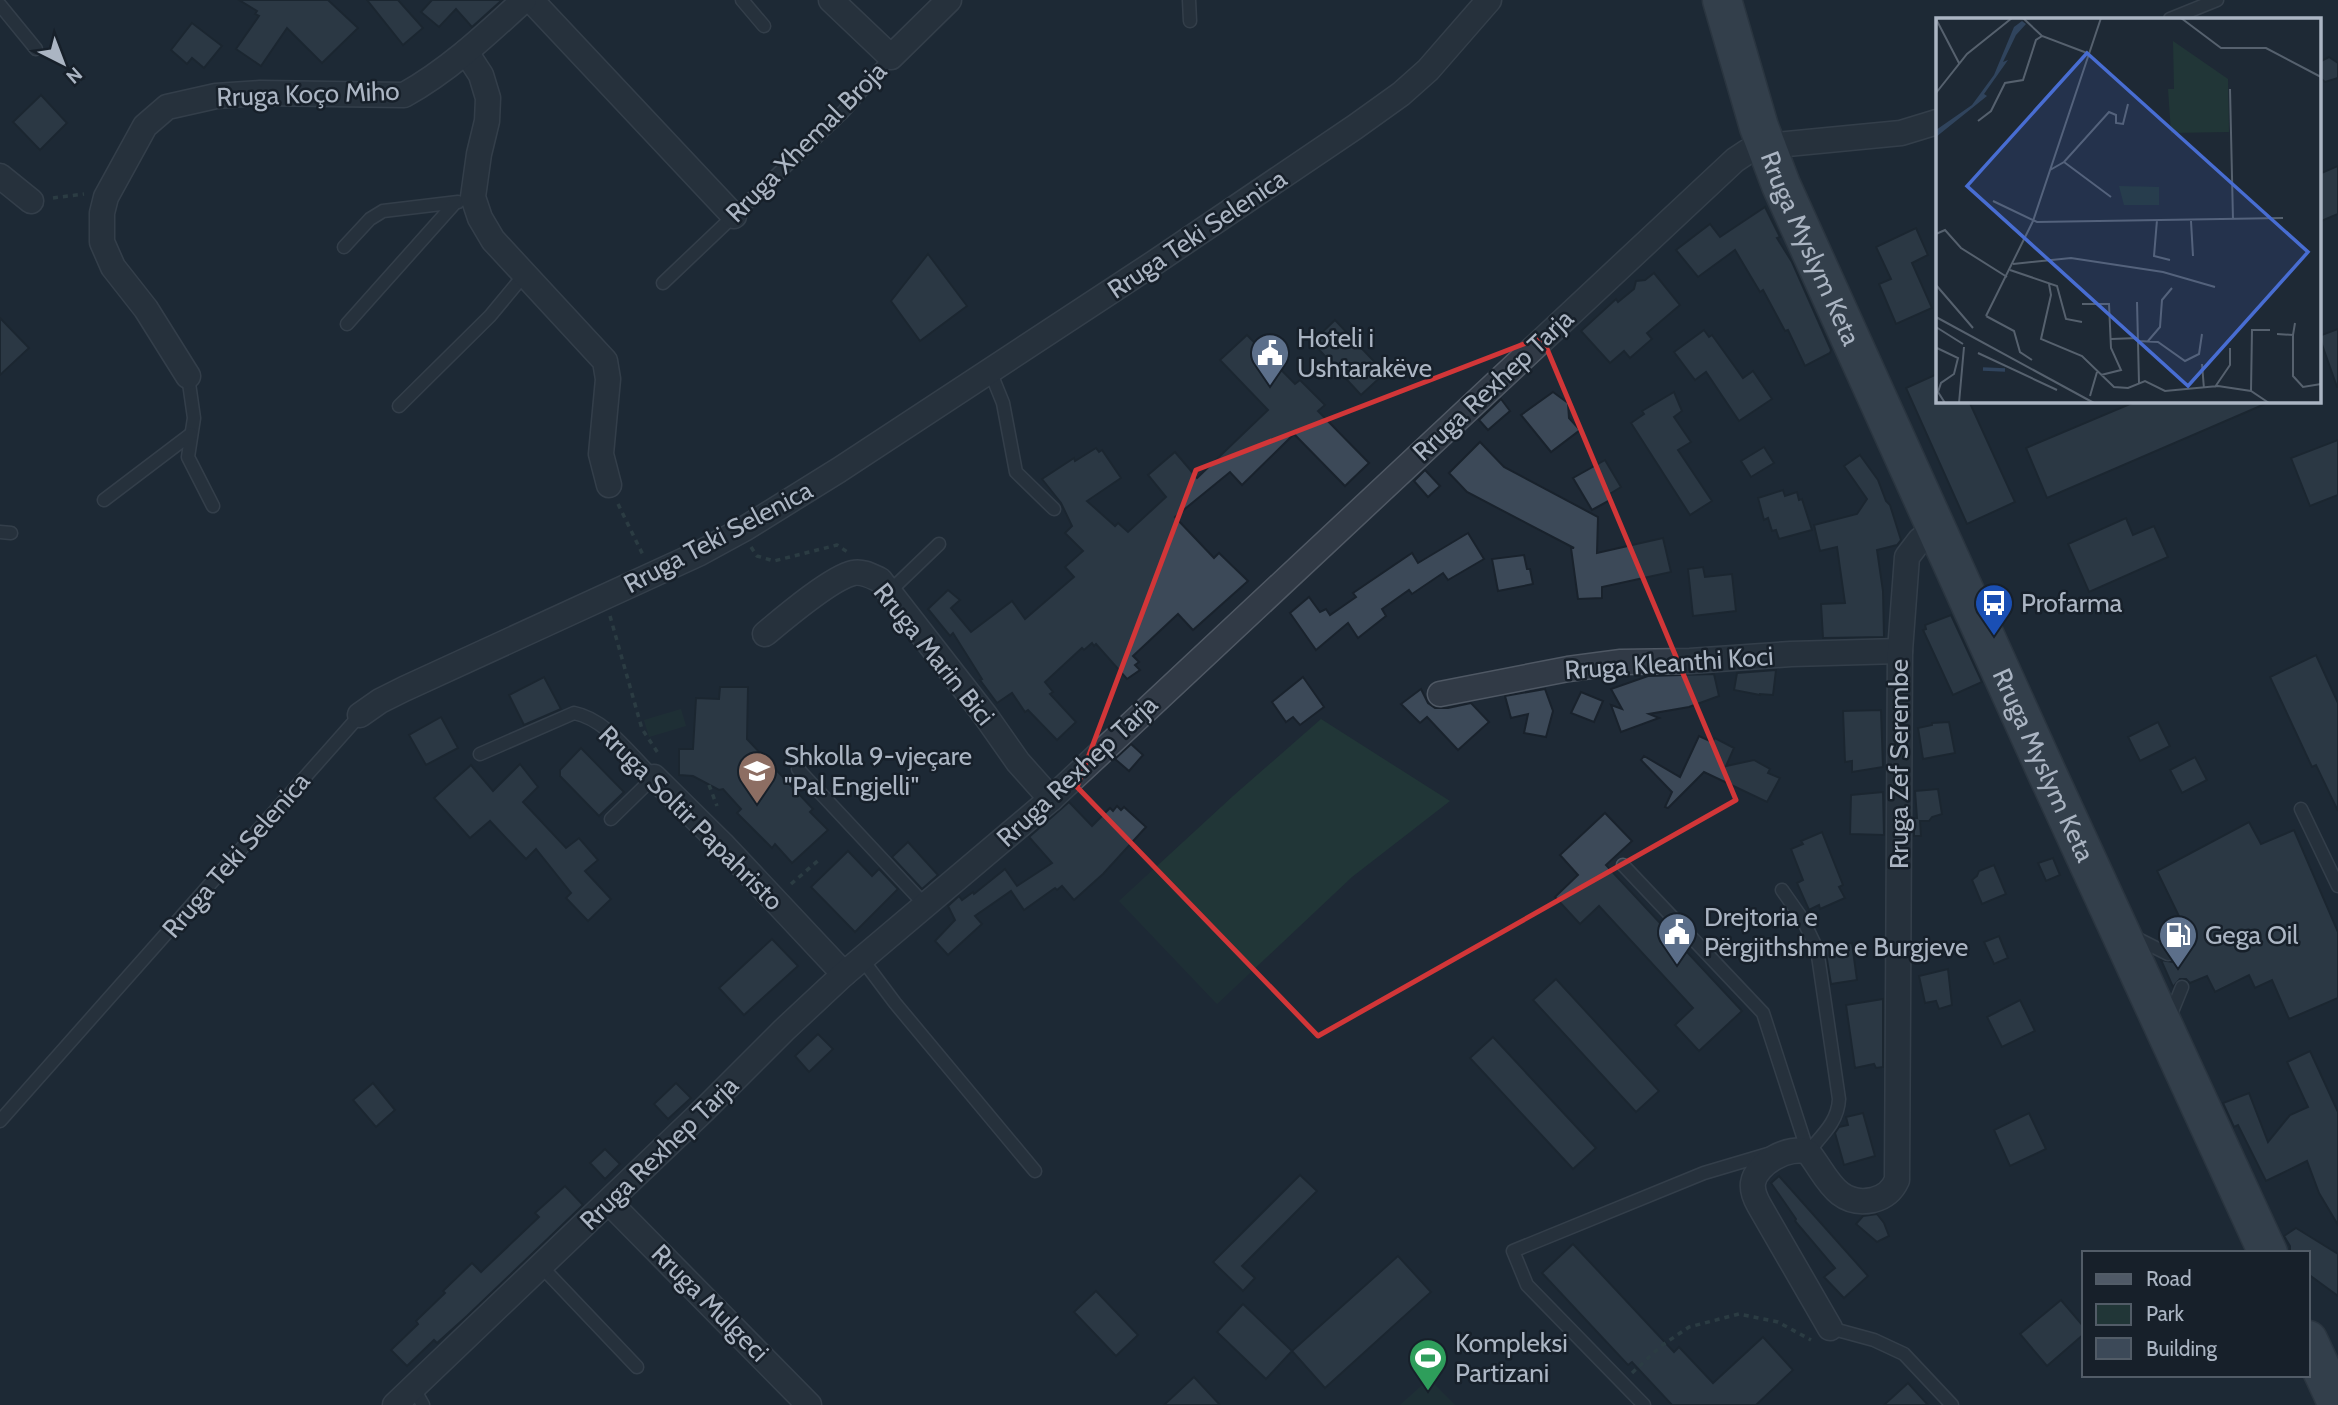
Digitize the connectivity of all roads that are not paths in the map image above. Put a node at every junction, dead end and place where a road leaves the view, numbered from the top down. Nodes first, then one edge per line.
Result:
1 (742, 0) edge
2 (831, 0) edge
3 (949, 0) edge
4 (1189, 0) edge
5 (1489, 0) edge
6 (1722, 0) edge
7 (2217, 0) edge
8 (539, 3) edge
9 (0, 5) edge
10 (2172, 18) edge
11 (1190, 21) dead end
12 (764, 26) dead end
13 (36, 49) dead end
14 (466, 51) junction
15 (891, 57) junction
16 (1936, 122) edge
17 (1766, 146) junction
18 (0, 176) edge
19 (464, 200) junction
20 (32, 201) road end
21 (734, 216) junction
22 (344, 247) dead end
23 (524, 275) junction
24 (663, 283) dead end
25 (347, 324) dead end
26 (990, 371) junction
27 (188, 376) joint
28 (400, 406) dead end
29 (191, 434) junction
30 (609, 485) road end
31 (104, 500) dead end
32 (213, 506) dead end
33 (1054, 509) dead end
34 (1936, 528) junction
35 (939, 544) dead end
36 (890, 591) junction
37 (765, 634) dead end
38 (1899, 651) junction
39 (1440, 694) dead end
40 (360, 715) joint
41 (480, 754) dead end
42 (798, 769) dead end
43 (654, 777) junction
44 (1051, 799) junction
45 (2301, 809) dead end
46 (611, 820) dead end
47 (1623, 865) dead end
48 (2338, 886) edge
49 (1782, 890) dead end
50 (926, 906) junction
51 (2119, 929) junction
52 (2168, 954) dead end
53 (853, 967) junction
54 (2182, 987) dead end
55 (2165, 1030) junction
56 (0, 1121) edge
57 (1798, 1151) junction
58 (1035, 1171) dead end
59 (609, 1202) junction
60 (2267, 1251) edge
61 (541, 1266) junction
62 (1821, 1334) joint
63 (2310, 1344) edge
64 (637, 1367) dead end
65 (418, 1396) edge
66 (395, 1405) edge
67 (809, 1405) edge
68 (1644, 1405) edge
69 (1952, 1405) edge
70 (2338, 1405) edge

1 - 12 lane
2 - 15 street
3 - 15 street, Rruga Xhemal Broja
4 - 11 lane
5 - 26 street, Rruga Teki Selenica
6 - 17 main road, Rruga Myslym Keta
7 - 10 lane
8 - 14 street, Rruga Koço Miho
8 - 21 street
9 - 13 lane
14 - 19 street
14 - 27 street, Rruga Koço Miho
15 - 21 lane, Rruga Xhemal Broja
16 - 17 street, Rruga Rexhep Tarja
17 - 34 main road, Rruga Myslym Keta
17 - 44 street, Rruga Rexhep Tarja
18 - 20 street
19 - 22 lane
19 - 23 street
19 - 25 lane
21 - 24 lane, Rruga Xhemal Broja
23 - 28 lane
23 - 30 street
26 - 33 lane
26 - 40 street, Rruga Teki Selenica
27 - 29 lane
29 - 31 lane
29 - 32 lane
34 - 38 street, Rruga Zef Serembe
34 - 51 main road, Rruga Myslym Keta
35 - 36 lane
36 - 37 street, Rruga Marin Bici
36 - 44 street, Rruga Marin Bici
38 - 39 street, Rruga Kleanthi Koci
38 - 57 street, Rruga Zef Serembe
40 - 56 lane, Rruga Teki Selenica
41 - 43 lane, Rruga Soltir Papahristo
42 - 50 lane
43 - 46 lane
43 - 53 street, Rruga Soltir Papahristo
44 - 50 street, Rruga Rexhep Tarja
45 - 48 lane
47 - 57 lane
49 - 57 lane
50 - 53 street, Rruga Rexhep Tarja
51 - 52 lane
51 - 55 main road, Rruga Myslym Keta
53 - 58 lane
53 - 59 street, Rruga Rexhep Tarja
54 - 55 lane
55 - 60 main road, Rruga Myslym Keta
57 - 62 street
57 - 68 lane
59 - 61 street, Rruga Rexhep Tarja
59 - 67 street, Rruga Mulgeci
61 - 64 lane
61 - 65 street, Rruga Rexhep Tarja
62 - 69 lane
63 - 70 main road
65 - 66 street, Rruga Rexhep Tarja

